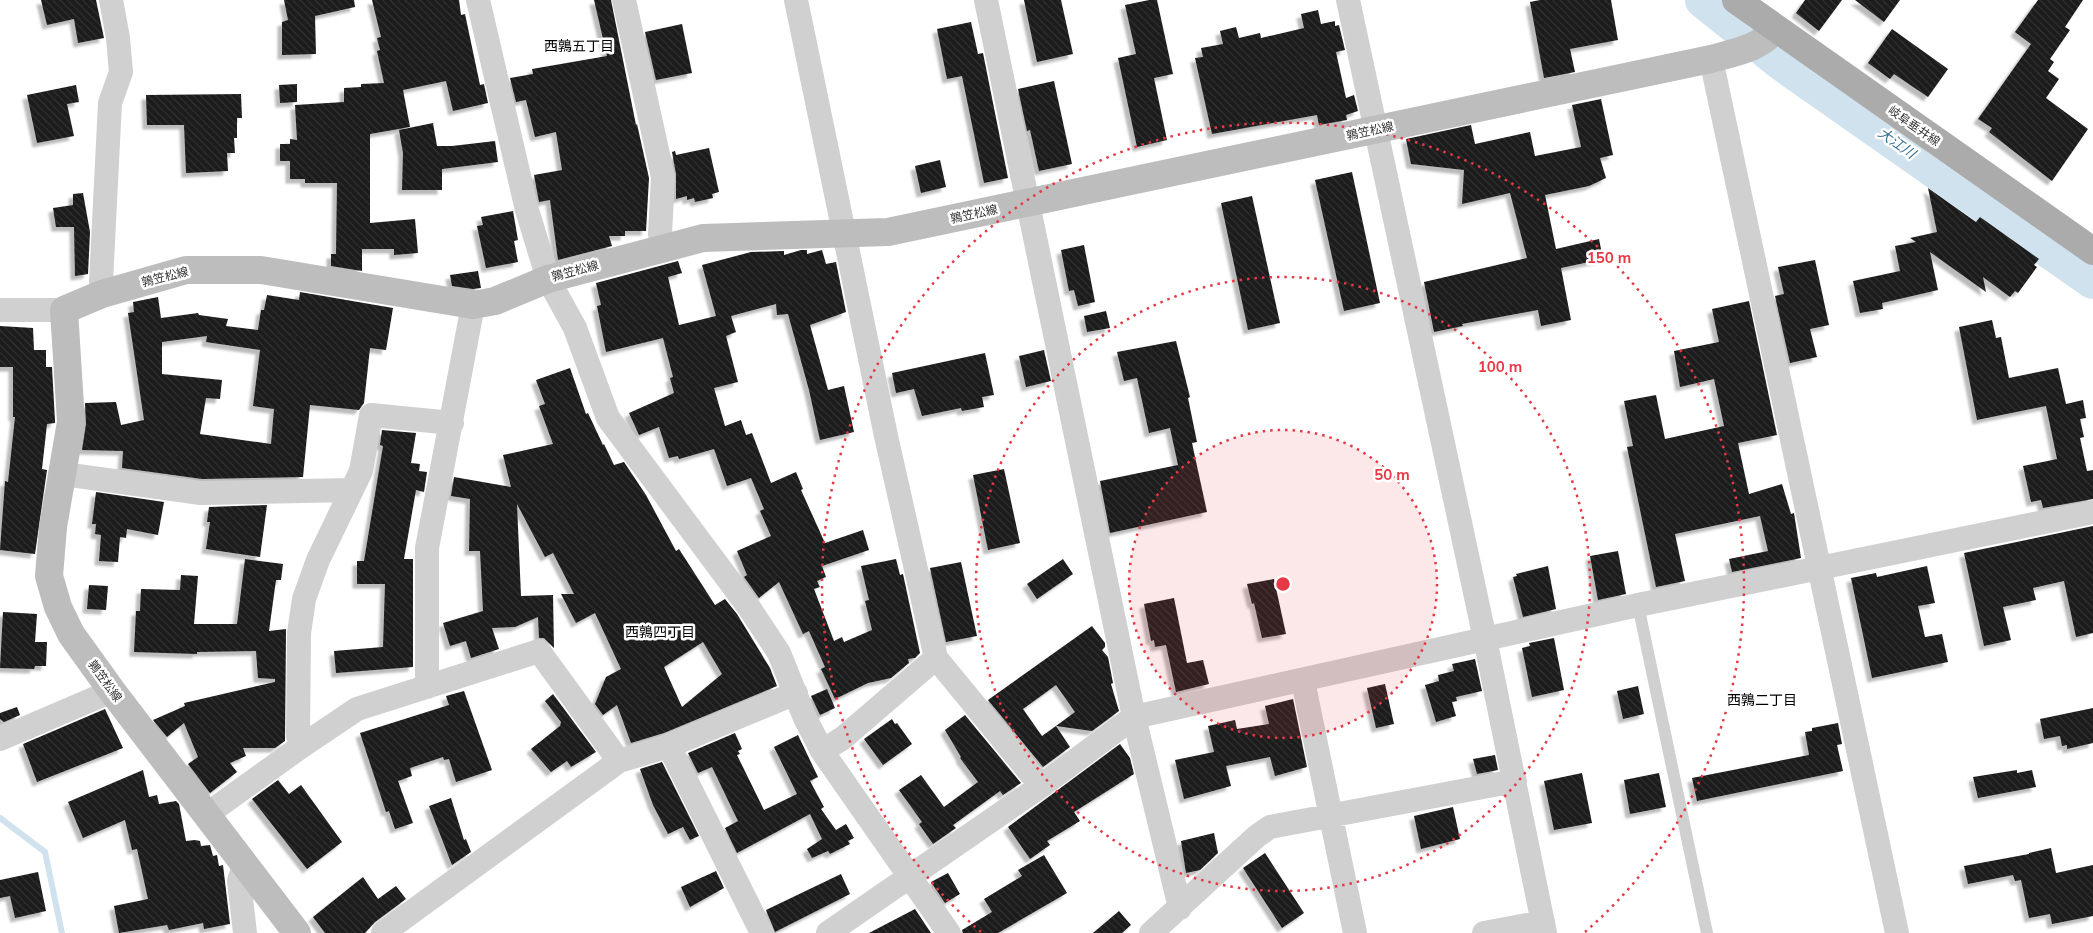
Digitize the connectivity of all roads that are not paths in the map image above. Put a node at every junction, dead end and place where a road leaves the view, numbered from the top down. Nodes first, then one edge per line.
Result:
1 (111, 0) edge
2 (478, 0) edge
3 (624, 0) edge
4 (796, 0) edge
5 (986, 0) edge
6 (1348, 0) edge
7 (1736, 0) edge
8 (1766, 38) junction
9 (1711, 59) junction
10 (1374, 130) junction
11 (1028, 202) junction
12 (844, 234) junction
13 (662, 248) junction
14 (2093, 251) edge
15 (548, 279) junction
16 (102, 294) junction
17 (472, 305) junction
18 (0, 310) edge
19 (64, 310) junction
20 (452, 424) junction
21 (63, 474) junction
22 (352, 490) junction
23 (2093, 512) edge
24 (1820, 567) junction
25 (1638, 605) junction
26 (1485, 639) junction
27 (936, 658) junction
28 (1303, 681) junction
29 (427, 687) junction
30 (112, 691) junction
31 (796, 693) junction
32 (1134, 717) junction
33 (0, 739) edge
34 (302, 746) junction
35 (669, 746) junction
36 (822, 751) junction
37 (620, 761) junction
38 (1515, 781) junction
39 (1041, 786) junction
40 (206, 815) junction
41 (1332, 816) junction
42 (244, 865) junction
43 (910, 876) junction
44 (1180, 908) junction
45 (1544, 928) edge
46 (245, 933) edge
47 (297, 933) edge
48 (382, 933) edge
49 (762, 933) edge
50 (828, 933) edge
51 (949, 933) edge
52 (1151, 933) edge
53 (1355, 933) edge
54 (1484, 933) edge
55 (1707, 933) edge
56 (1897, 933) edge

1 - 16 street
2 - 15 street
3 - 13 street
4 - 12 street
5 - 11 street
6 - 10 street
7 - 8 main road, 岐阜垂井線
8 - 9 main road, 鶉笠松線
8 - 14 main road, 岐阜垂井線
9 - 10 main road, 鶉笠松線
9 - 24 street
10 - 11 main road, 鶉笠松線
10 - 26 street
11 - 12 main road, 鶉笠松線
11 - 32 street
12 - 13 main road, 鶉笠松線
12 - 27 street
13 - 15 main road, 鶉笠松線
15 - 17 main road, 鶉笠松線
15 - 31 street
16 - 17 main road, 鶉笠松線
16 - 19 main road, 鶉笠松線
17 - 20 street
18 - 19 street
19 - 21 main road, 鶉笠松線
20 - 22 street
20 - 29 street
21 - 22 street
21 - 30 main road, 鶉笠松線
22 - 34 street
23 - 24 street
24 - 25 street
24 - 56 street
25 - 26 street
25 - 55 lane
26 - 28 street
26 - 38 street
27 - 36 street
27 - 39 street
28 - 32 street
28 - 41 street
29 - 34 street
29 - 37 street
30 - 33 street
30 - 40 main road, 鶉笠松線
31 - 35 street
31 - 36 street
32 - 39 street
32 - 44 street
34 - 40 street
35 - 37 street
35 - 49 street
36 - 43 street
37 - 48 street
38 - 41 street
38 - 45 street
39 - 43 street
40 - 42 main road, 鶉笠松線
41 - 44 street
41 - 53 street
42 - 46 street
42 - 47 main road, 鶉笠松線
43 - 50 street
43 - 51 street
44 - 52 street
45 - 54 street

